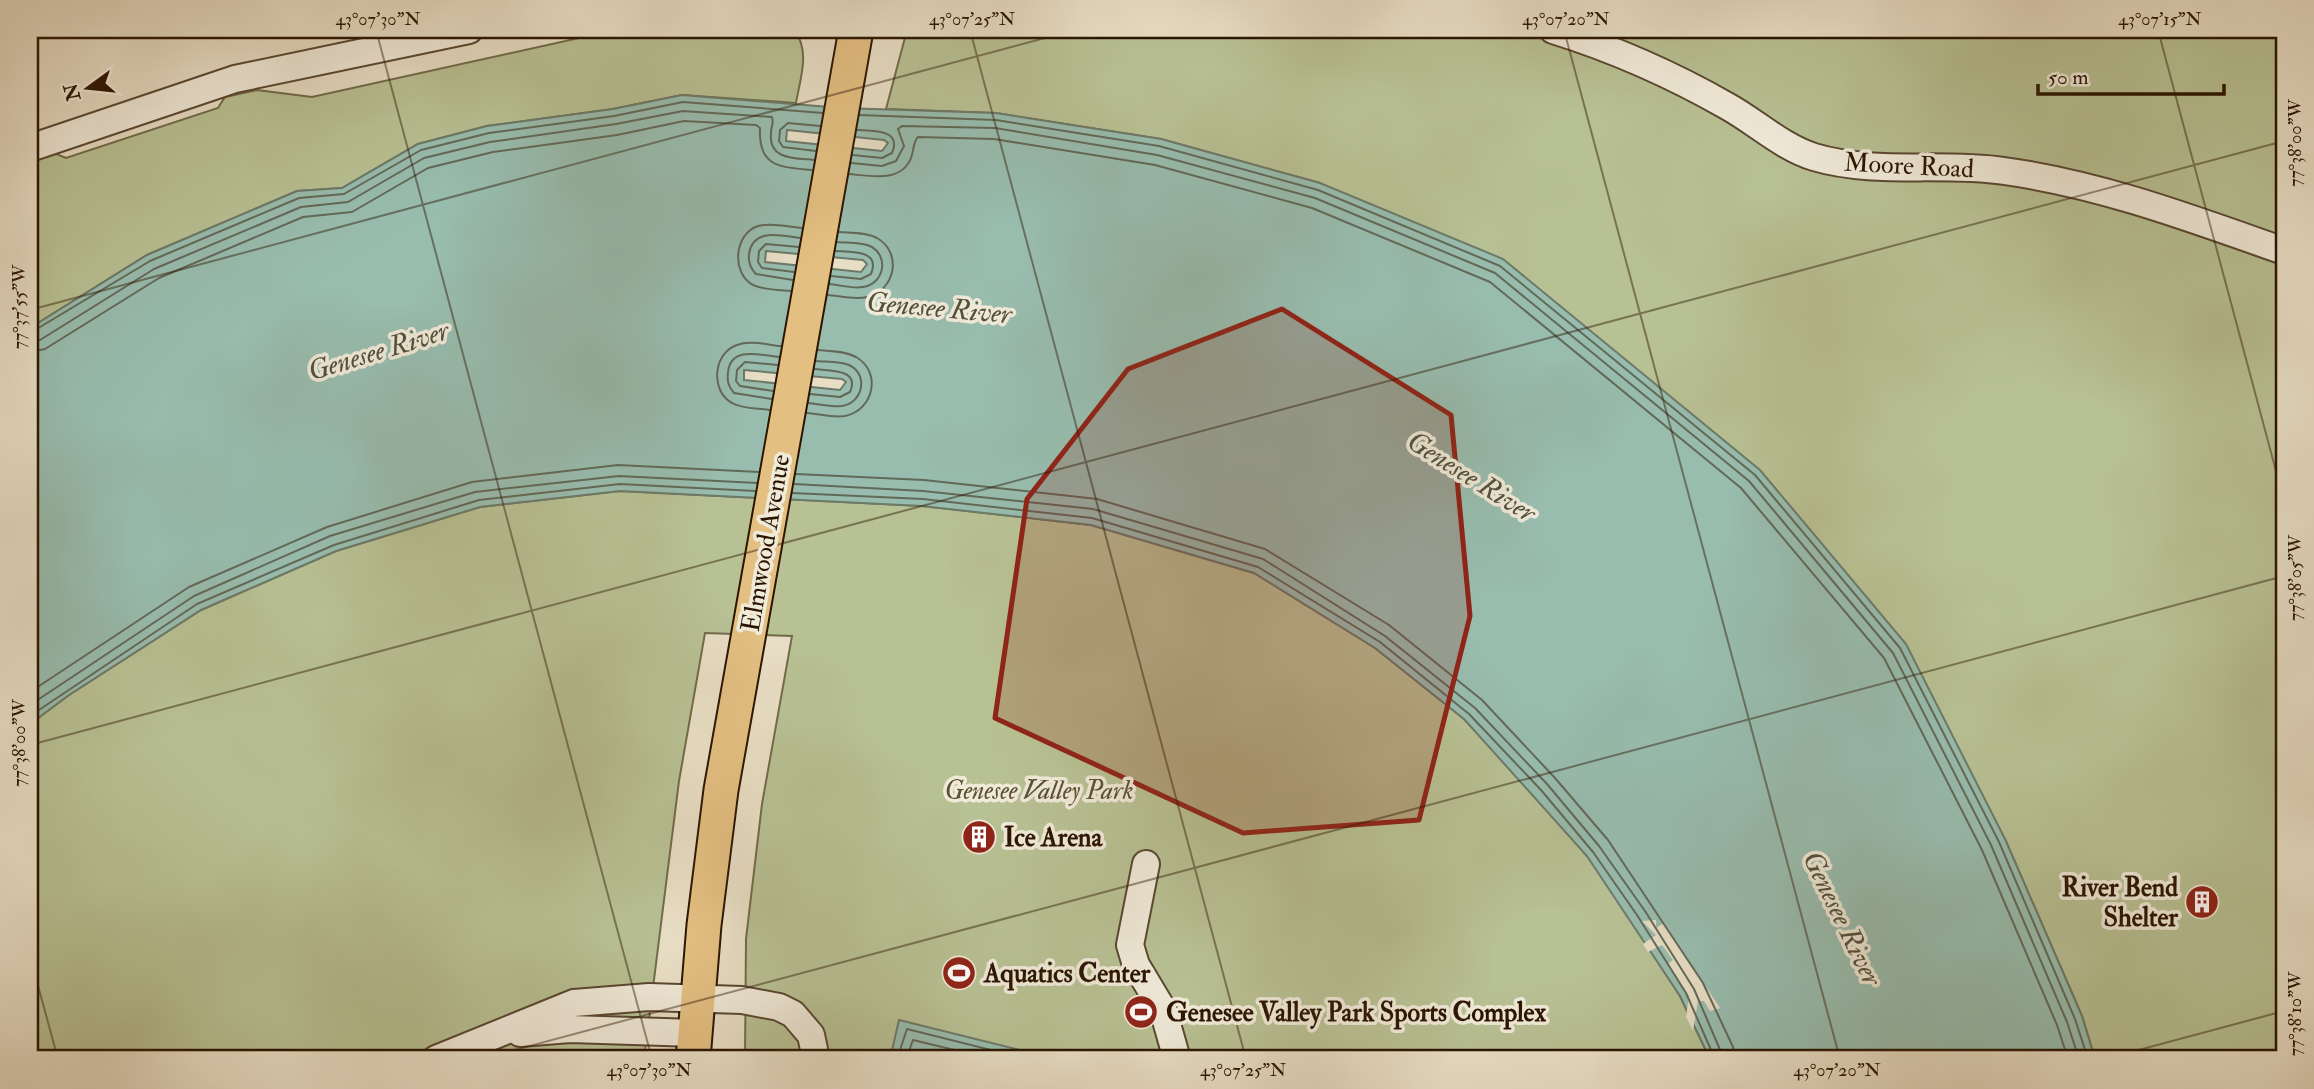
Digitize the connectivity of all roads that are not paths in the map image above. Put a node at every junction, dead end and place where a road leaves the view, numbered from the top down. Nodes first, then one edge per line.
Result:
1 (469, 30) edge
2 (856, 30) edge
3 (1553, 30) edge
4 (30, 148) edge
5 (2284, 251) edge
6 (1146, 864) dead end
7 (697, 999) junction
8 (494, 1037) junction
9 (694, 1046) edge
10 (436, 1059) edge
11 (816, 1059) edge
12 (1177, 1059) edge

1 - 4 street
2 - 7 main road, Elmwood Avenue
3 - 5 street, Moore Road
6 - 12 street
7 - 8 street
7 - 9 main road, Elmwood Avenue
7 - 11 street
8 - 9 street
8 - 10 street

